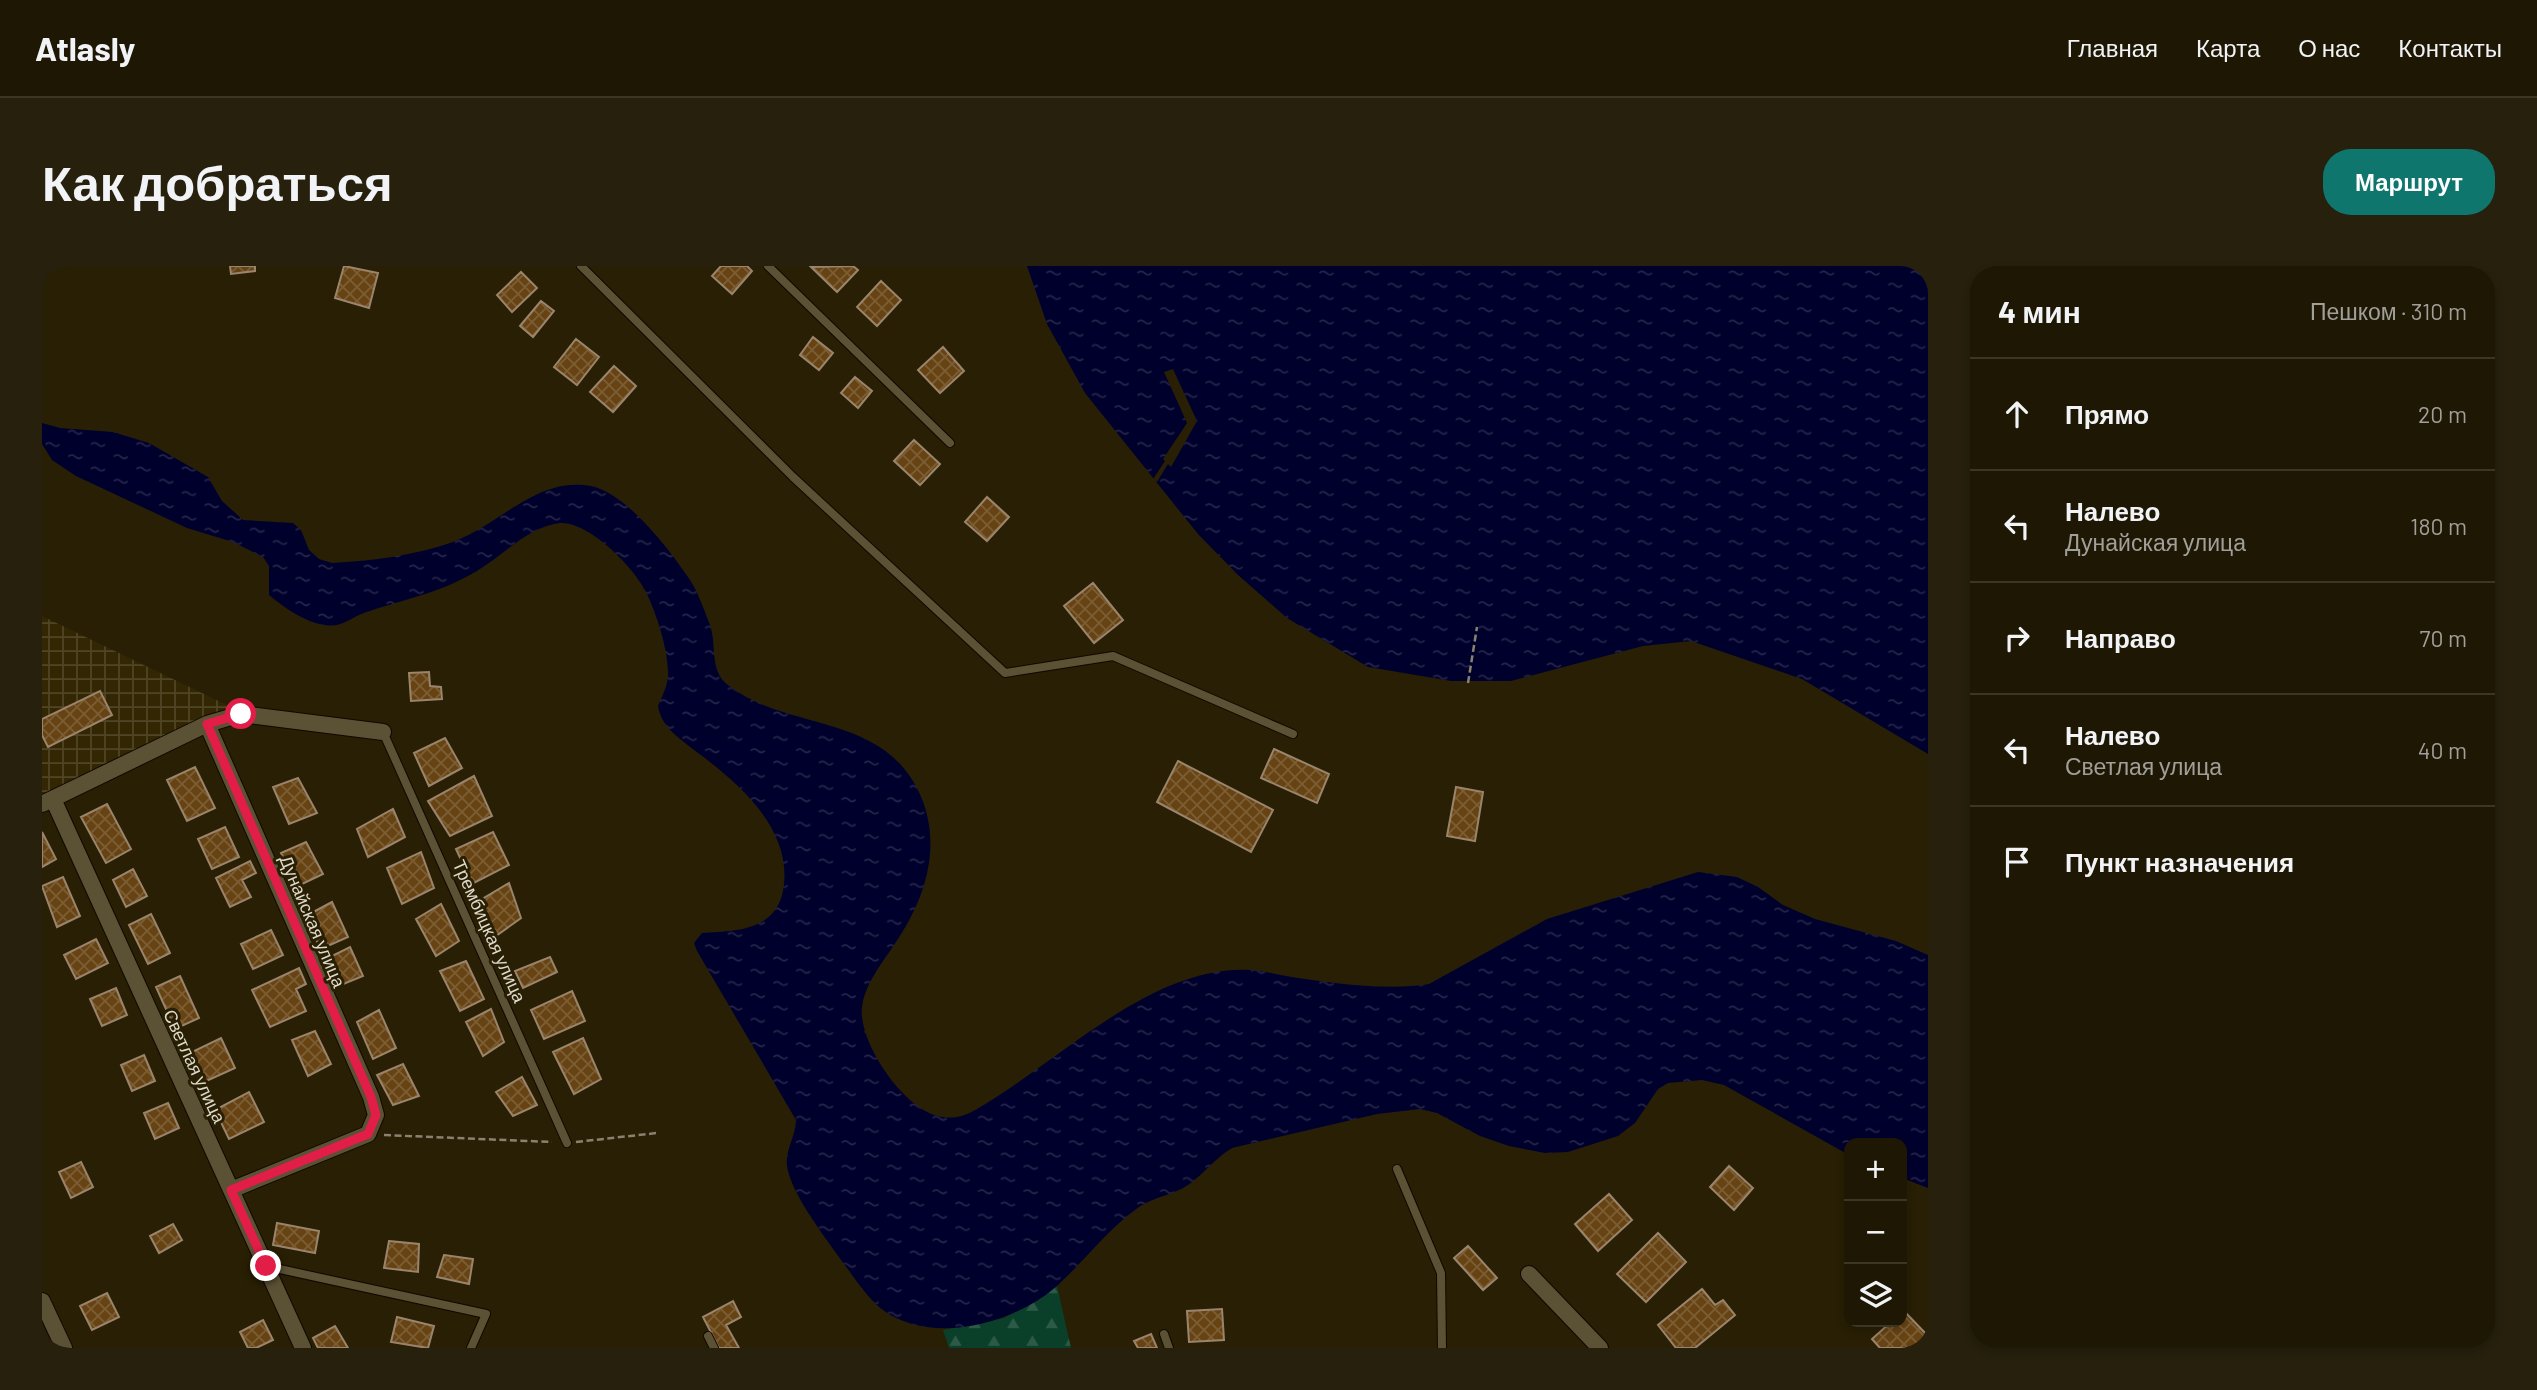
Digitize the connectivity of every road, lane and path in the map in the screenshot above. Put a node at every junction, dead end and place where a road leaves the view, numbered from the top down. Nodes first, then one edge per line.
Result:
1 (581, 266) edge
2 (768, 266) edge
3 (950, 443) dead end
4 (1476, 627) dead end
5 (1468, 683) dead end
6 (207, 724) junction
7 (383, 732) joint
8 (1293, 734) dead end
9 (47, 802) edge
10 (657, 1133) dead end
11 (368, 1134) junction
12 (567, 1143) junction
13 (1397, 1169) dead end
14 (231, 1190) junction
15 (266, 1266) junction
16 (1529, 1274) dead end
17 (42, 1301) edge
18 (1164, 1334) dead end
19 (708, 1336) dead end
20 (64, 1348) edge
21 (303, 1348) edge
22 (471, 1348) edge
23 (714, 1348) edge
24 (1169, 1348) edge
25 (1442, 1348) edge
26 (1600, 1348) edge

1 - 8 lane
2 - 3 lane
4 - 5 path
6 - 7 street
6 - 9 street
6 - 11 street, Дунайская улица
7 - 12 lane, Трембицкая улица
9 - 14 street, Светлая улица
10 - 12 path
11 - 12 path
11 - 14 street
13 - 25 lane
14 - 15 street, Светлая улица
15 - 21 street, Светлая улица
15 - 22 lane
16 - 26 street
17 - 20 street
18 - 24 lane
19 - 23 lane

